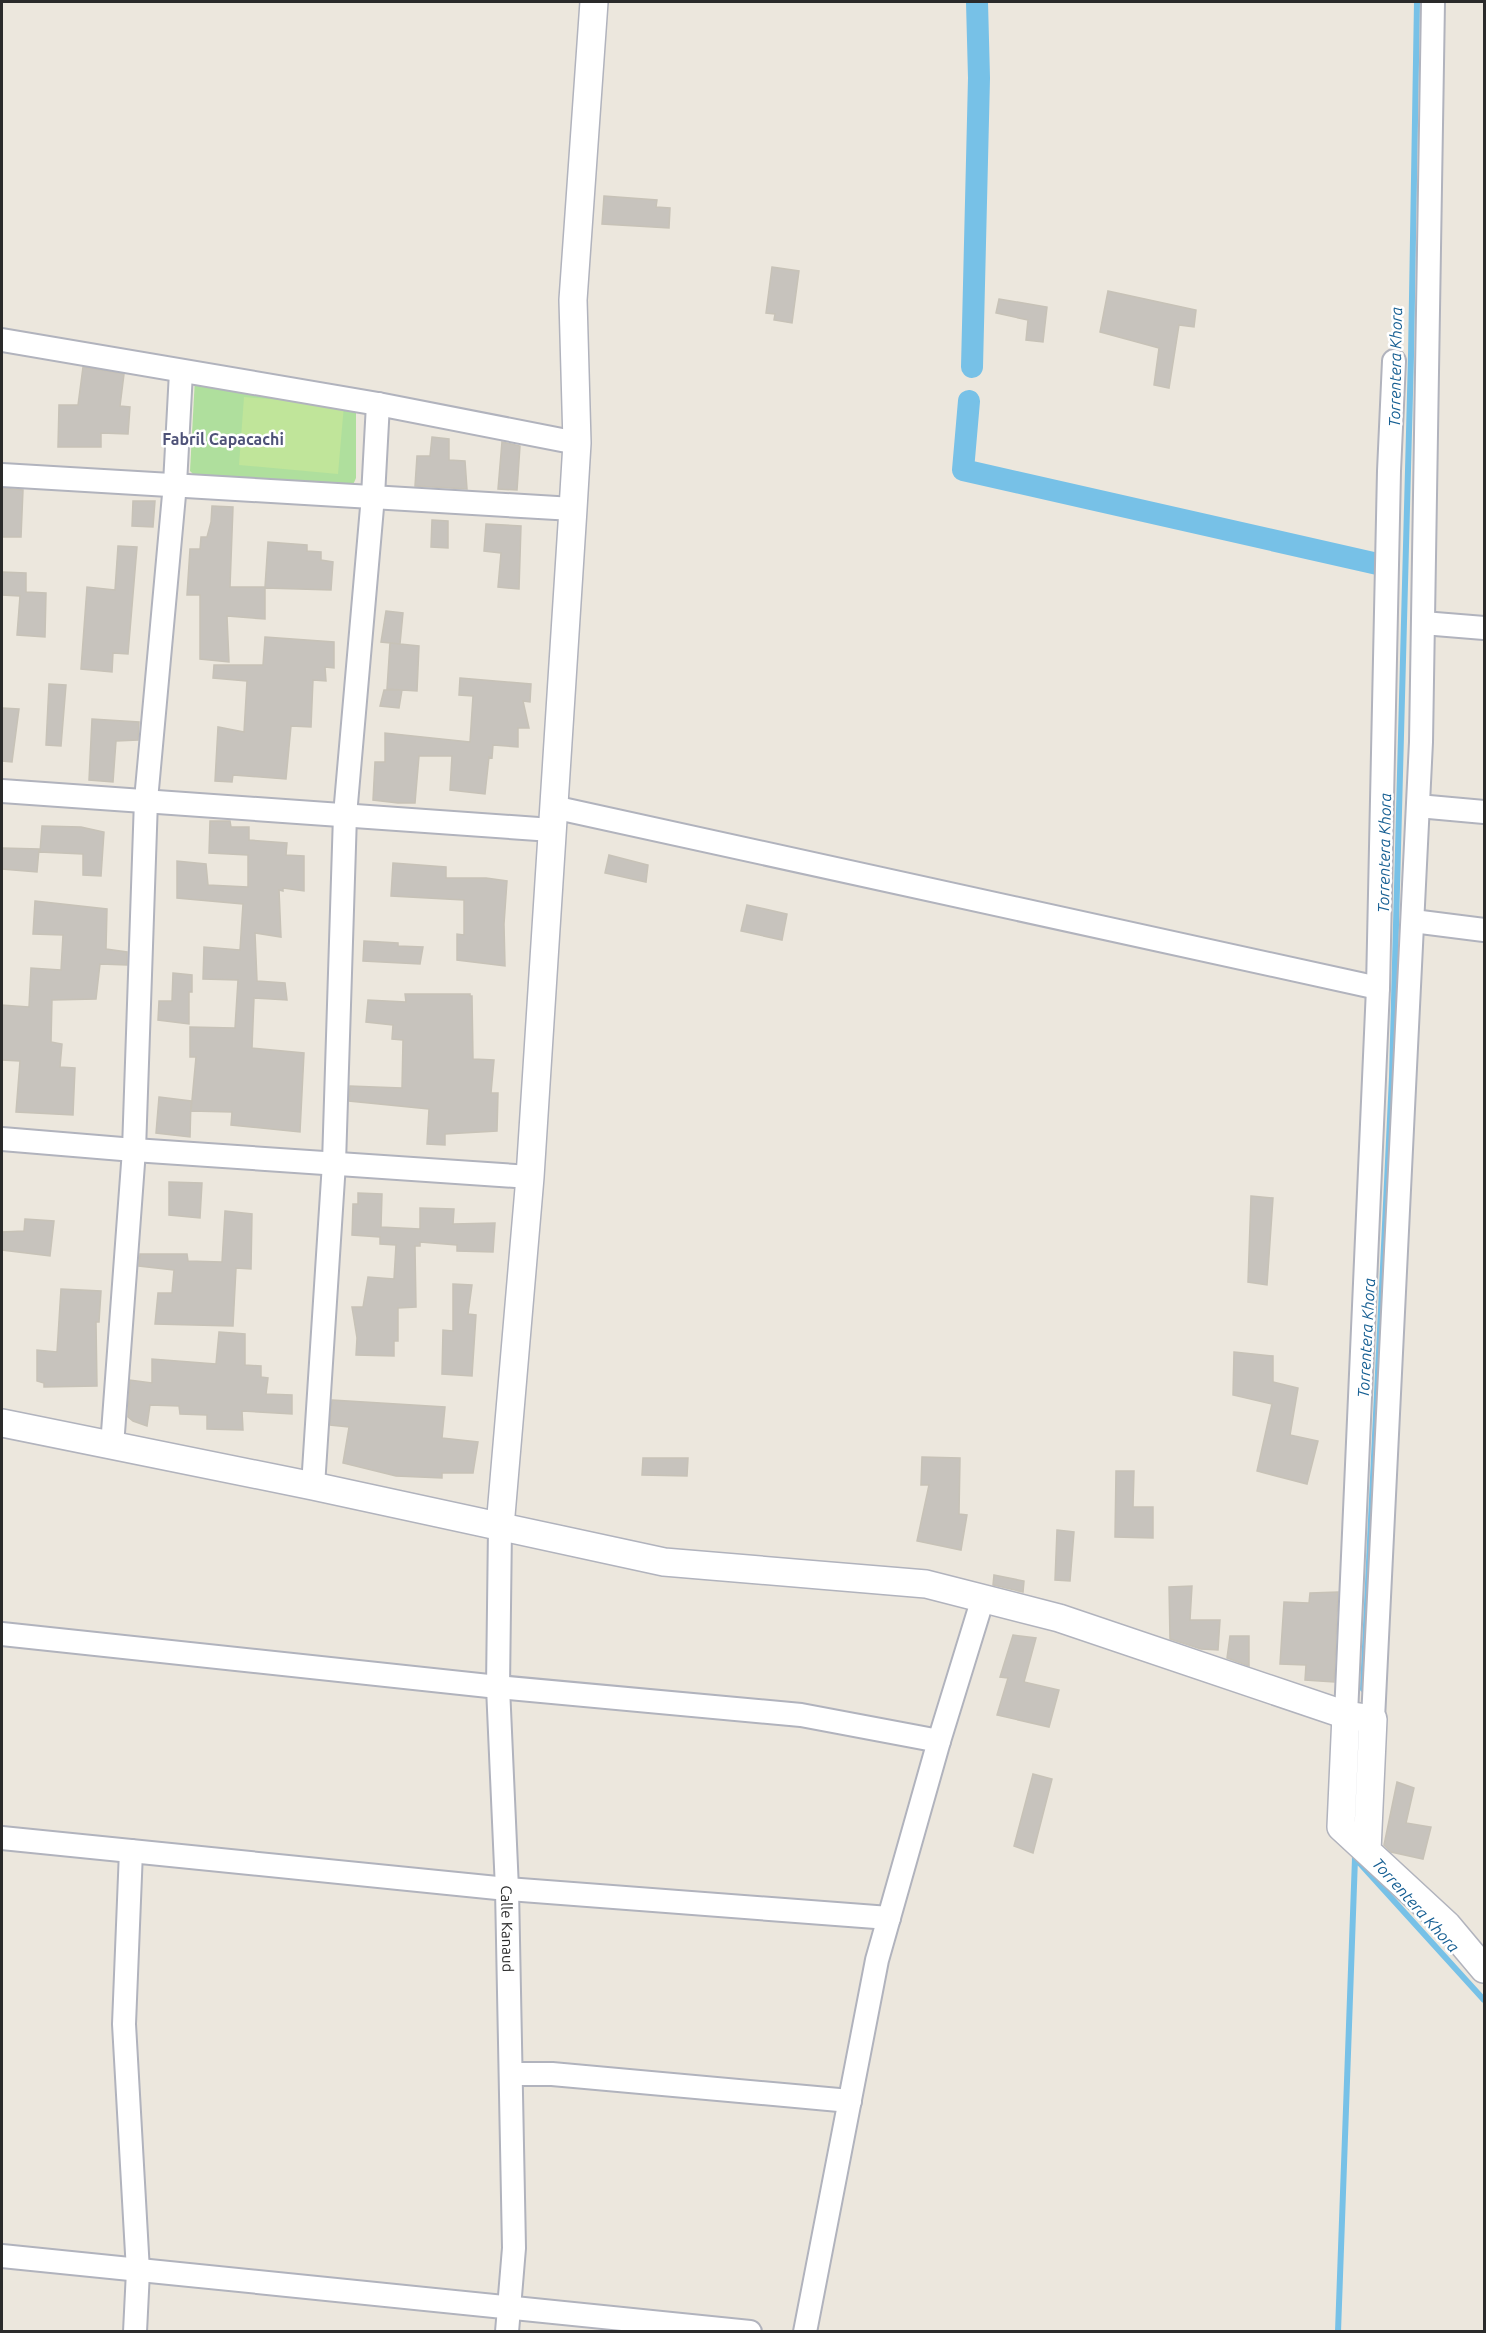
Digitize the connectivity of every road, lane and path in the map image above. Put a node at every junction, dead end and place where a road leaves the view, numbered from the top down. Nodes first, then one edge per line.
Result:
1 (594, 2) edge
2 (1432, 2) edge
3 (2, 340) edge
4 (1394, 361) dead end
5 (182, 372) junction
6 (378, 404) junction
7 (577, 443) junction
8 (2, 475) edge
9 (175, 484) junction
10 (373, 496) junction
11 (573, 509) junction
12 (1423, 623) junction
13 (1485, 628) edge
14 (2, 791) edge
15 (146, 800) junction
16 (1418, 806) junction
17 (1485, 812) edge
18 (345, 815) junction
19 (553, 818) junction
20 (1413, 921) junction
21 (1485, 930) edge
22 (1378, 988) junction
23 (2, 1139) edge
24 (134, 1150) junction
25 (334, 1163) junction
26 (530, 1177) junction
27 (2, 1423) edge
28 (112, 1446) junction
29 (314, 1486) junction
30 (500, 1527) junction
31 (983, 1599) junction
32 (2, 1634) edge
33 (498, 1687) junction
34 (1346, 1714) junction
35 (1373, 1719) junction
36 (939, 1741) junction
37 (2, 1838) edge
38 (131, 1851) junction
39 (1367, 1851) junction
40 (507, 1889) junction
41 (889, 1918) junction
42 (1485, 1969) edge
43 (511, 2073) junction
44 (850, 2100) junction
45 (2, 2256) edge
46 (138, 2271) junction
47 (509, 2306) junction
48 (135, 2331) edge
49 (507, 2331) edge
50 (750, 2331) edge
51 (805, 2331) edge

1 - 7 street
2 - 12 street
3 - 5 street
4 - 22 street
5 - 6 street
5 - 9 street
6 - 7 street
6 - 10 street
7 - 11 street
8 - 9 street
9 - 10 street
9 - 15 street
10 - 11 street
10 - 18 street
11 - 19 street
12 - 13 street
12 - 16 street
14 - 15 street
15 - 18 street
15 - 24 street
16 - 17 street
16 - 20 street
18 - 19 street
18 - 25 street
19 - 22 street
19 - 26 street
20 - 21 street
20 - 35 street
22 - 34 street
23 - 24 street
24 - 25 street
24 - 28 street
25 - 26 street
25 - 29 street
26 - 30 street
27 - 28 street
28 - 29 street
29 - 30 street
30 - 31 street
30 - 33 street, Calle Kanaud
31 - 34 street
31 - 36 street
32 - 33 street
33 - 36 street
33 - 40 street, Calle Kanaud
34 - 35 street
34 - 39 street
35 - 39 street
36 - 41 street
37 - 38 street
38 - 40 street
38 - 46 street
39 - 42 street
40 - 41 street
40 - 43 street, Calle Kanaud
41 - 44 street
43 - 44 street
43 - 47 street, Calle Kanaud
44 - 51 street
45 - 46 street
46 - 47 street
46 - 48 street
47 - 49 street, Calle Kanaud
47 - 50 street

